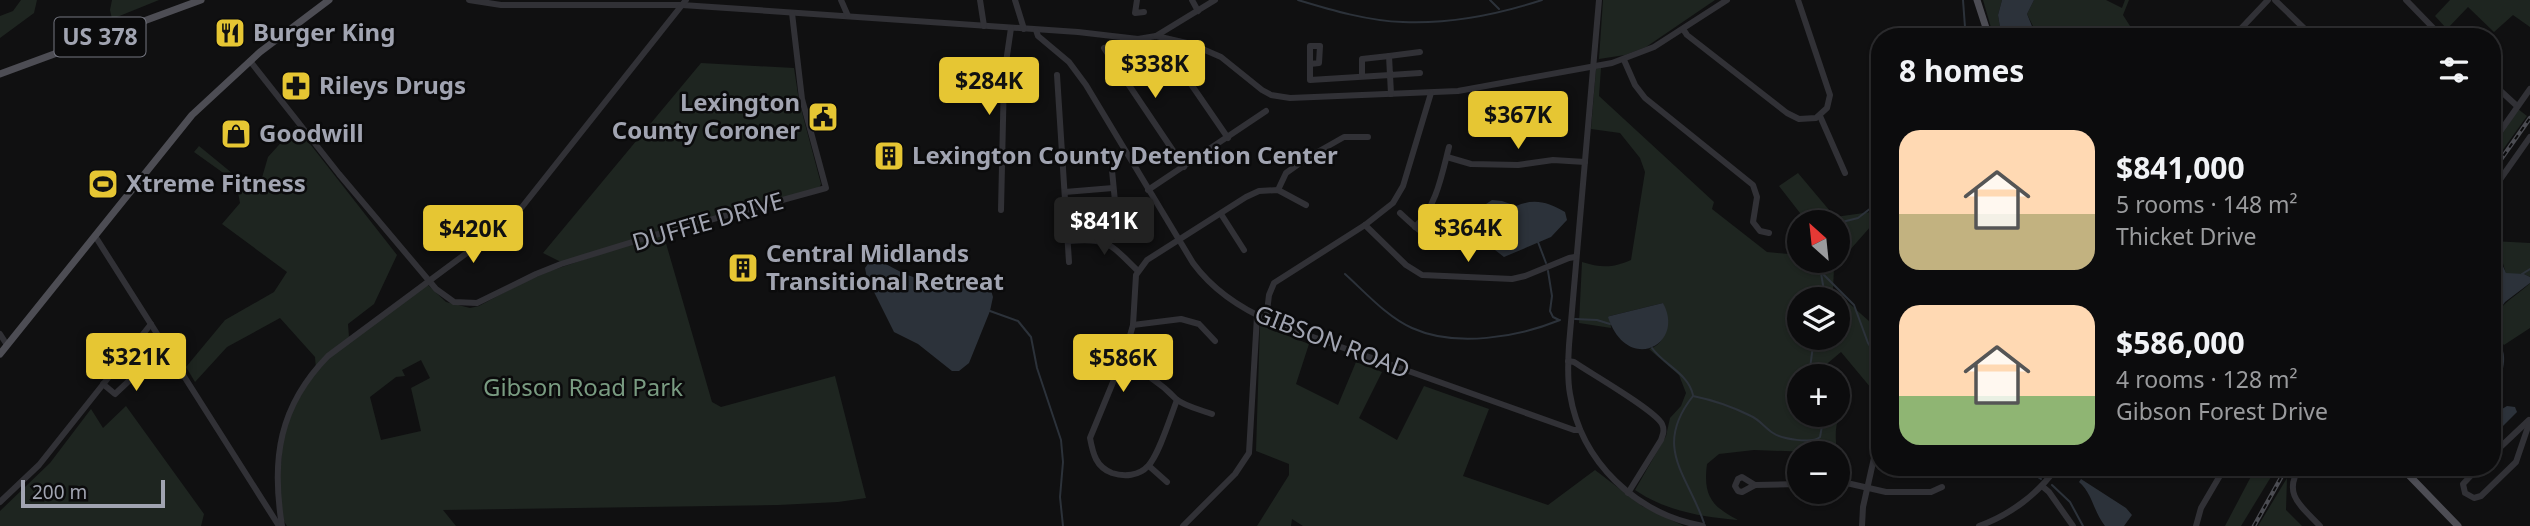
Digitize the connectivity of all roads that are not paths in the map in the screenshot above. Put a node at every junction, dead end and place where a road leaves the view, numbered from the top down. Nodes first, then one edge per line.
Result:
1 (201, 0) edge
2 (329, 0) edge
3 (469, 0) edge
4 (841, 0) edge
5 (980, 0) edge
6 (1015, 0) edge
7 (1137, 0) edge
8 (1192, 0) edge
9 (1215, 0) edge
10 (1599, 0) edge
11 (1727, 0) edge
12 (1798, 0) edge
13 (1977, 0) edge
14 (2268, 0) edge
15 (2275, 0) edge
16 (2406, 0) edge
17 (684, 2) edge
18 (662, 3) edge
19 (1198, 11) junction
20 (1143, 12) dead end
21 (792, 13) junction
22 (848, 16) junction
23 (984, 26) junction
24 (1011, 28) junction
25 (1986, 28) edge
26 (2242, 28) edge
27 (2304, 28) edge
28 (2433, 28) edge
29 (1024, 29) junction
30 (1683, 29) junction
31 (1035, 30) junction
32 (1156, 36) junction
33 (1104, 48) dead end
34 (1420, 52) dead end
35 (1389, 56) junction
36 (1173, 58) dead end
37 (1624, 60) junction
38 (250, 61) junction
39 (1310, 64) dead end
40 (1594, 67) junction
41 (1420, 73) dead end
42 (0, 74) edge
43 (1057, 75) dead end
44 (1390, 75) junction
45 (1362, 76) junction
46 (1310, 80) junction
47 (2530, 89) edge
48 (2501, 91) edge
49 (1431, 93) junction
50 (1391, 94) junction
51 (1310, 97) junction
52 (2518, 106) junction
53 (1266, 111) dead end
54 (1820, 116) junction
55 (2501, 130) edge
56 (1368, 137) dead end
57 (1227, 138) junction
58 (2530, 138) edge
59 (1449, 147) dead end
60 (1447, 158) junction
61 (1111, 160) dead end
62 (1585, 162) junction
63 (1184, 167) junction
64 (1845, 173) dead end
65 (2501, 178) edge
66 (1113, 188) junction
67 (1149, 190) junction
68 (1279, 190) junction
69 (1065, 192) junction
70 (1306, 205) dead end
71 (1001, 210) dead end
72 (1400, 213) dead end
73 (1221, 214) junction
74 (1117, 222) dead end
75 (1365, 225) junction
76 (1415, 227) junction
77 (1769, 233) dead end
78 (95, 236) junction
79 (1069, 241) junction
80 (1179, 242) junction
81 (1480, 247) dead end
82 (1244, 250) dead end
83 (1575, 257) junction
84 (1069, 262) dead end
85 (1138, 271) junction
86 (429, 281) junction
87 (1257, 316) junction
88 (1266, 320) junction
89 (151, 324) junction
90 (1133, 325) junction
91 (0, 334) edge
92 (1215, 341) dead end
93 (7, 345) junction
94 (165, 347) junction
95 (0, 354) edge
96 (1568, 361) junction
97 (1121, 362) junction
98 (103, 384) junction
99 (1177, 400) junction
100 (1212, 415) dead end
101 (2530, 420) edge
102 (1580, 430) junction
103 (2501, 446) edge
104 (1149, 466) junction
105 (1871, 471) edge
106 (2050, 476) edge
107 (2220, 476) edge
108 (2294, 476) edge
109 (2410, 476) edge
110 (2471, 476) edge
111 (1167, 482) dead end
112 (1787, 484) edge
113 (1850, 484) edge
114 (1755, 485) dead end
115 (2042, 486) junction
116 (1942, 487) dead end
117 (1867, 488) junction
118 (1628, 493) junction
119 (0, 502) edge
120 (1983, 525) edge
121 (280, 526) edge
122 (1183, 526) edge
123 (1703, 526) edge
124 (1862, 526) edge
125 (2073, 526) edge
126 (2196, 526) edge
127 (2320, 526) edge
128 (2458, 526) edge

1 - 42 main road, US 378
2 - 38 main road
3 - 18 street
4 - 22 street
5 - 23 street
6 - 29 street
7 - 20 street
8 - 19 street
9 - 19 street
10 - 40 street
11 - 30 street
12 - 54 street
13 - 25 main road
14 - 26 street
15 - 27 street
16 - 28 street
17 - 18 street
17 - 21 street
17 - 86 street
19 - 32 street
21 - 22 street
21 - 86 street, DUFFIE DRIVE
22 - 23 street
23 - 24 street
24 - 29 street
24 - 71 street
29 - 31 street
30 - 37 street
30 - 54 street
31 - 32 street
31 - 67 street, GIBSON ROAD
32 - 51 street
33 - 63 street
34 - 35 street
35 - 44 street
35 - 45 street
36 - 57 street
37 - 40 street
37 - 77 street
38 - 78 main road
38 - 86 street
39 - 46 street
40 - 49 street
40 - 62 street
41 - 44 street
43 - 69 street
44 - 45 street
44 - 50 street
45 - 46 street
46 - 51 street
47 - 52 street
48 - 52 street
49 - 50 street
49 - 75 street
50 - 51 street
52 - 55 street
53 - 57 street
54 - 64 street
56 - 68 street
57 - 63 street
58 - 65 street
59 - 60 street
60 - 62 street
60 - 76 street
61 - 66 street
62 - 83 street
63 - 67 street
66 - 69 street
66 - 74 street
67 - 80 street, GIBSON ROAD
68 - 70 street
68 - 73 street
69 - 79 street
72 - 76 street
73 - 80 street
73 - 82 street
75 - 83 street
75 - 88 street
76 - 81 street
78 - 89 street
78 - 93 main road
79 - 84 street
79 - 85 street
80 - 85 street
80 - 87 street, GIBSON ROAD
83 - 96 street
85 - 90 street
86 - 121 street
87 - 88 street, GIBSON ROAD
87 - 122 street
88 - 102 street, GIBSON ROAD
89 - 94 street
89 - 98 street
90 - 92 street
90 - 97 street
91 - 93 street
93 - 95 main road
94 - 98 street
94 - 121 street
96 - 102 street
96 - 118 street
97 - 99 street
97 - 104 street
98 - 119 street
99 - 100 street
99 - 104 street
101 - 103 street
101 - 110 street
102 - 118 street
104 - 111 street
105 - 117 street
106 - 115 street
107 - 126 street
108 - 127 street
109 - 128 main road
112 - 114 street
113 - 117 street
115 - 120 street
115 - 125 street
116 - 117 street
117 - 124 street
118 - 123 street

